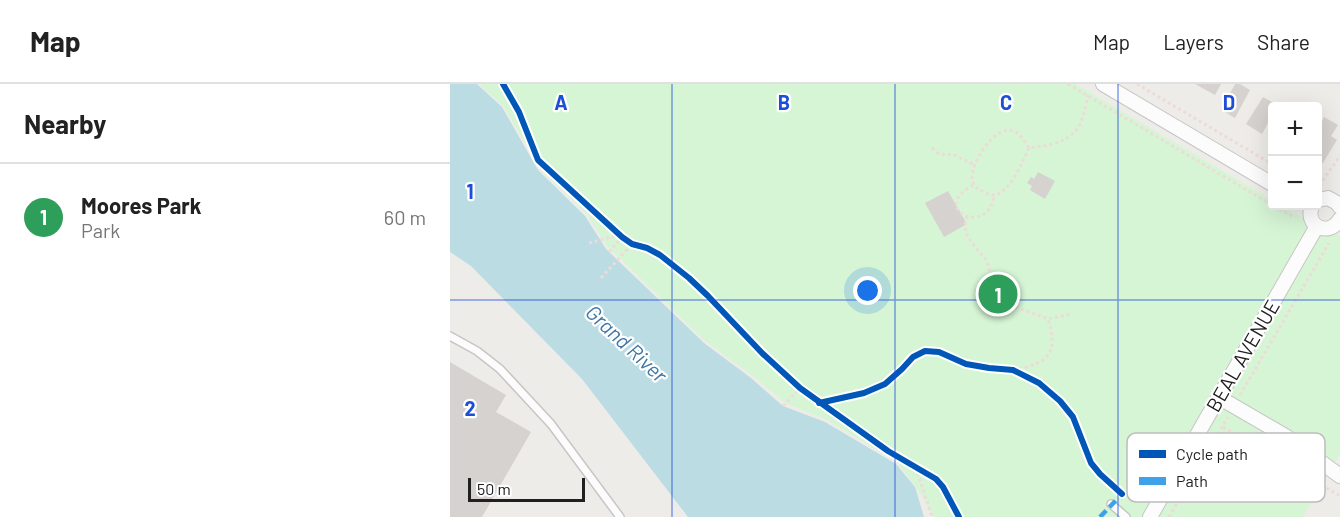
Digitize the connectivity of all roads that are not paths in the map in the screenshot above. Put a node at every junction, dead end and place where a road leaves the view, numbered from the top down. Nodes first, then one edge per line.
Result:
1 (1103, 84) edge
2 (1268, 182) edge
3 (1322, 199) edge
4 (1311, 210) edge
5 (1339, 210) edge
6 (1317, 226) junction
7 (450, 336) edge
8 (1220, 398) junction
9 (1199, 433) edge
10 (1280, 433) edge
11 (1325, 465) edge
12 (1340, 476) edge
13 (1159, 502) edge
14 (1111, 504) dead end
15 (620, 517) edge
16 (1126, 517) edge
17 (1150, 517) edge

1 - 2 street
3 - 5 street
4 - 6 street
5 - 6 street
6 - 8 street, BEAL AVENUE
7 - 15 lane
8 - 9 street, BEAL AVENUE
8 - 10 street
11 - 12 street
13 - 17 street, BEAL AVENUE
14 - 16 lane

